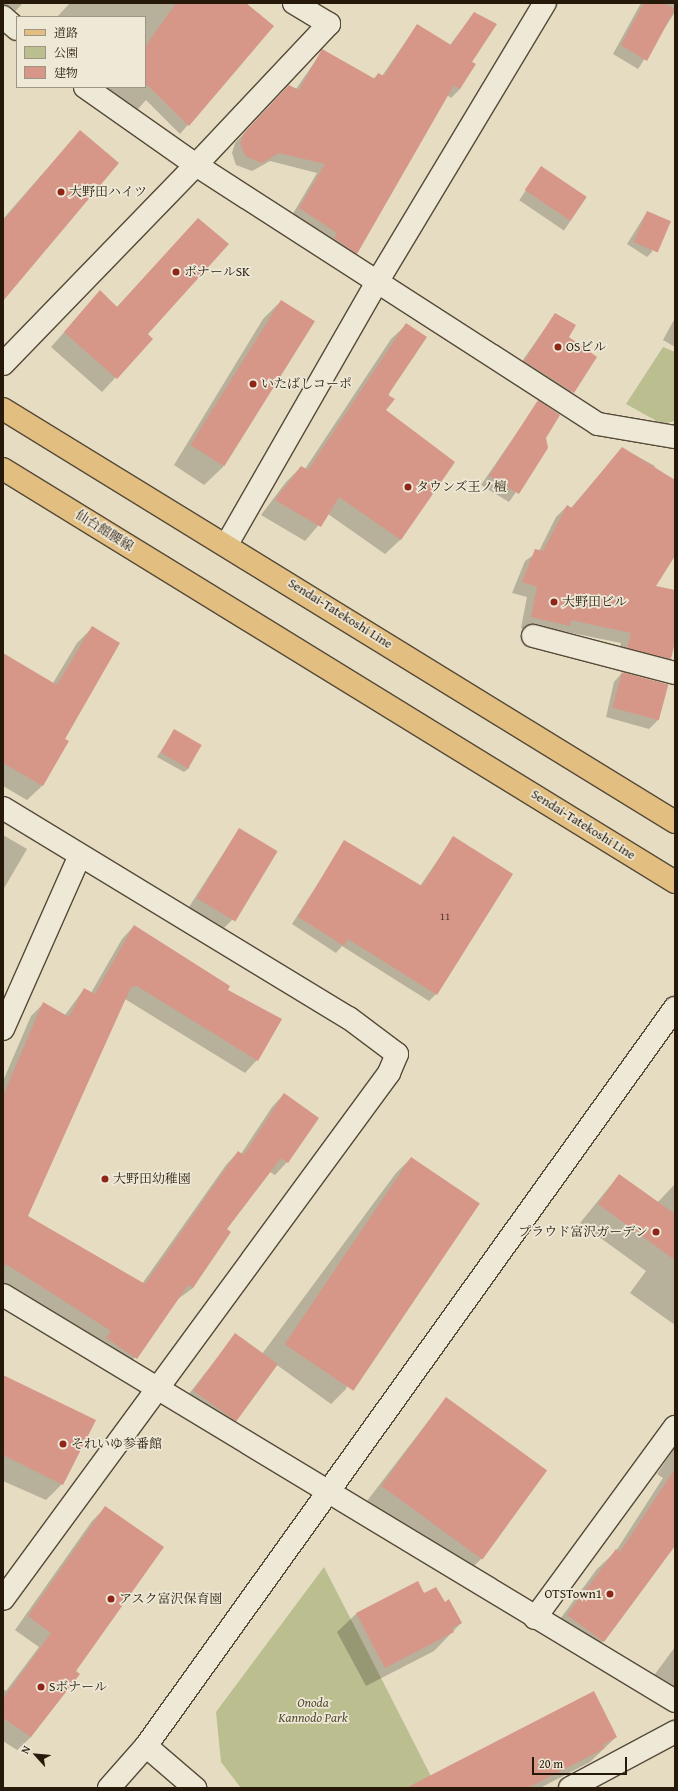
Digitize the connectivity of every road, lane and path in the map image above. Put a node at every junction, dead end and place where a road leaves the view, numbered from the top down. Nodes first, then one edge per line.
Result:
1 (294, 3) edge
2 (545, 3) edge
3 (3, 17) edge
4 (16, 28) edge
5 (86, 88) edge
6 (196, 164) junction
7 (376, 284) junction
8 (3, 364) edge
9 (3, 409) edge
10 (675, 437) edge
11 (3, 469) edge
12 (227, 544) junction
13 (534, 636) dead end
14 (675, 673) edge
15 (3, 808) edge
16 (675, 822) edge
17 (80, 855) junction
18 (675, 882) edge
19 (675, 1008) edge
20 (3, 1029) edge
21 (3, 1295) edge
22 (157, 1390) junction
23 (675, 1427) edge
24 (325, 1492) junction
25 (3, 1599) edge
26 (535, 1618) junction
27 (675, 1701) edge
28 (675, 1732) edge
29 (146, 1746) junction
30 (109, 1788) edge
31 (194, 1788) edge
32 (570, 1788) edge

1 - 6 street
2 - 7 street
3 - 4 street
5 - 6 street
6 - 7 street
6 - 8 street
7 - 10 street
7 - 12 street
9 - 12 main road, Sendai-Tatekoshi Line
11 - 18 main road, Sendai-Tatekoshi Line
12 - 16 main road, Sendai-Tatekoshi Line
13 - 14 street
15 - 17 street
17 - 20 street
17 - 22 street
19 - 24 street
21 - 22 street
22 - 24 street
22 - 25 street
23 - 26 street
24 - 26 street
24 - 29 street
26 - 27 street
28 - 32 street
29 - 30 street
29 - 31 street

